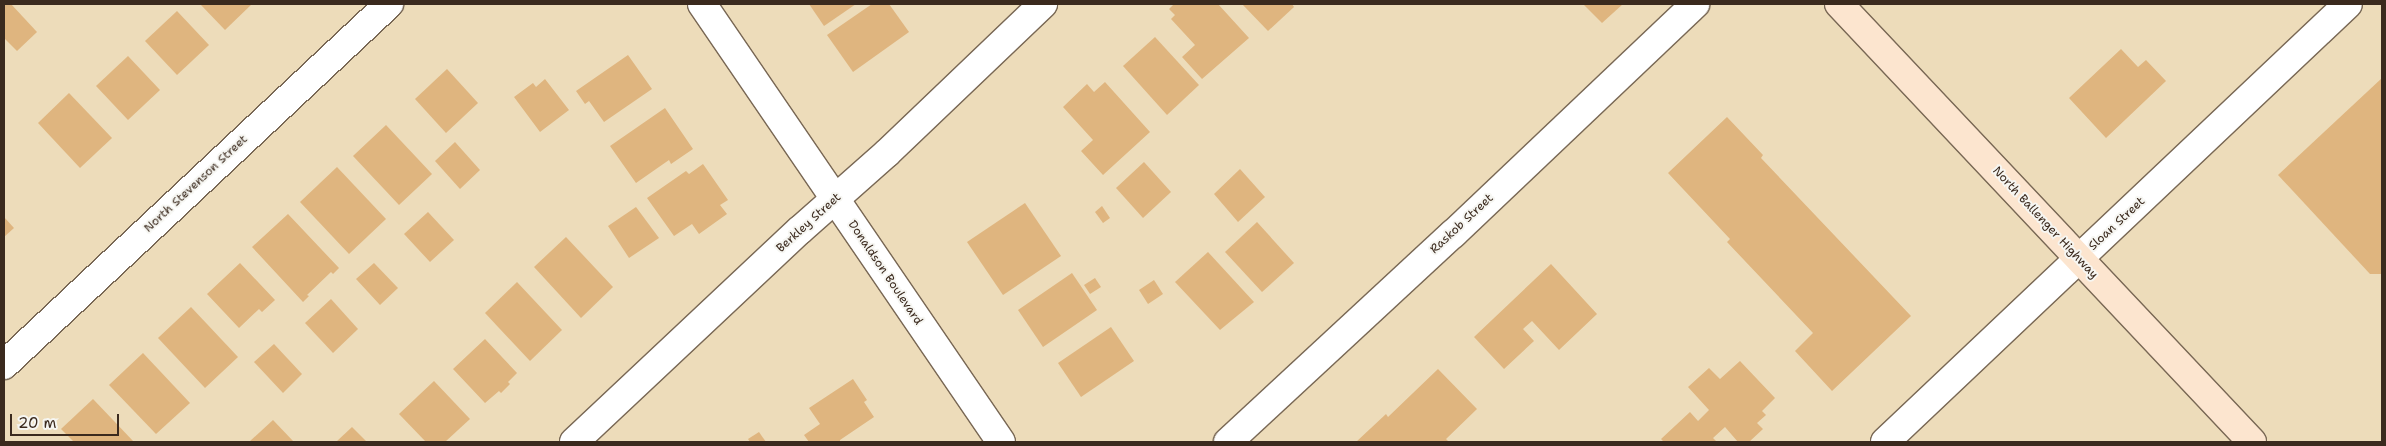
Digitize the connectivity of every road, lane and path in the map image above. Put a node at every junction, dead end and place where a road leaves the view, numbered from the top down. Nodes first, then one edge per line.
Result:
1 (389, 4) edge
2 (702, 4) edge
3 (1043, 4) edge
4 (1695, 4) edge
5 (1839, 4) edge
6 (2348, 4) edge
7 (835, 199) junction
8 (2079, 259) junction
9 (4, 365) edge
10 (574, 442) edge
11 (1001, 442) edge
12 (1228, 442) edge
13 (1884, 442) edge
14 (2252, 442) edge

1 - 9 street, North Stevenson Street
2 - 7 street, Donaldson Boulevard
3 - 7 street, Berkley Street
4 - 12 street, Raskob Street
5 - 8 main road, North Ballenger Highway
6 - 8 street, Sloan Street
7 - 10 street, Berkley Street
7 - 11 street, Donaldson Boulevard
8 - 13 street, Sloan Street
8 - 14 main road, North Ballenger Highway

